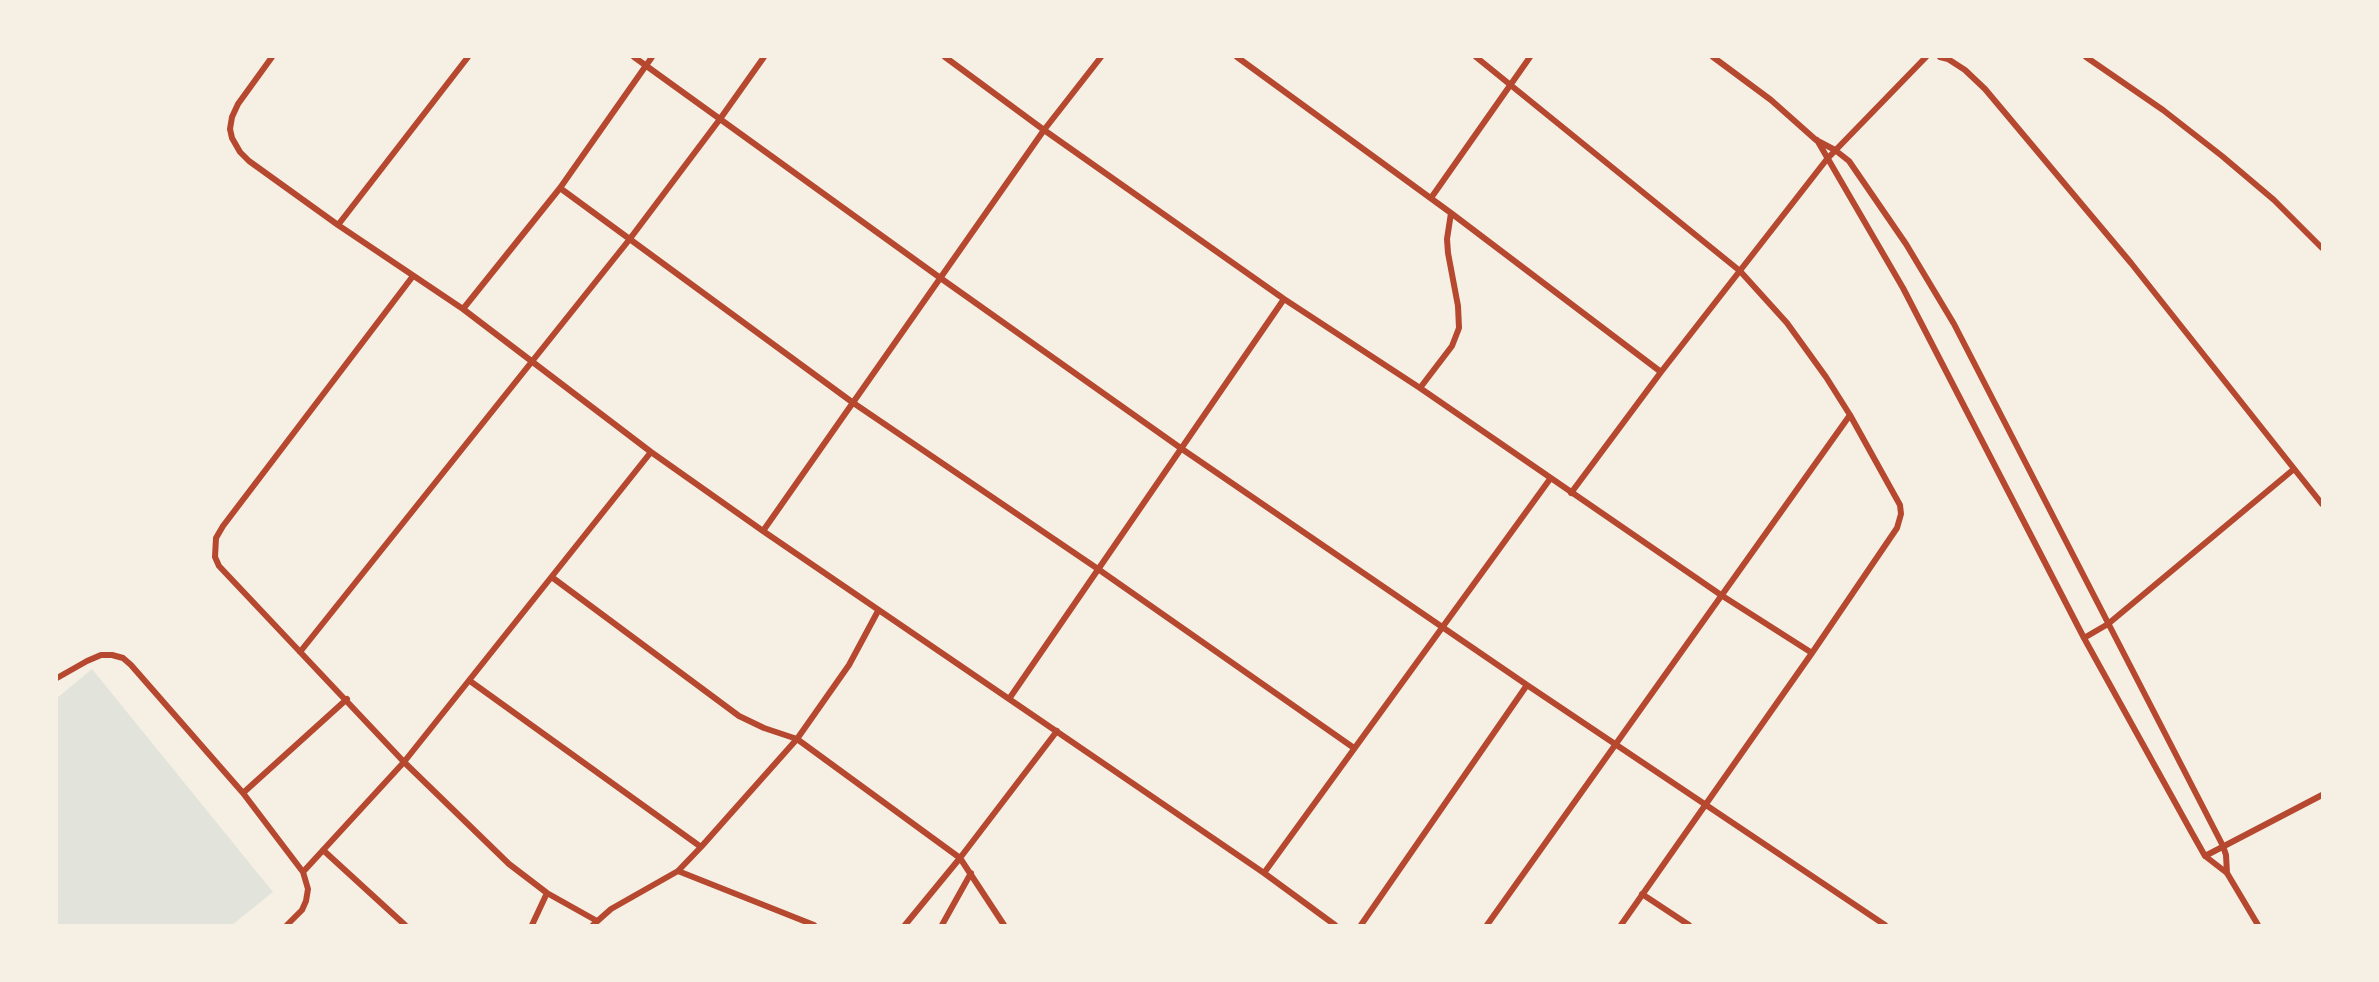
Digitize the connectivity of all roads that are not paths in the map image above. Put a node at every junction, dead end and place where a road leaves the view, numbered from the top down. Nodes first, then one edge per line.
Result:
1 (272, 57) edge
2 (468, 57) edge
3 (634, 57) edge
4 (651, 57) edge
5 (764, 57) edge
6 (945, 57) edge
7 (1101, 57) edge
8 (1237, 57) edge
9 (1476, 57) edge
10 (1530, 57) edge
11 (1713, 57) edge
12 (1926, 57) edge
13 (1940, 57) edge
14 (2086, 57) edge
15 (645, 66) junction
16 (1511, 85) junction
17 (720, 119) junction
18 (1044, 130) junction
19 (1816, 140) junction
20 (1835, 150) junction
21 (1827, 159) junction
22 (560, 188) junction
23 (1431, 198) junction
24 (1451, 213) junction
25 (338, 225) junction
26 (629, 240) junction
27 (2322, 248) edge
28 (1740, 271) junction
29 (413, 276) junction
30 (939, 278) junction
31 (1284, 299) junction
32 (463, 309) junction
33 (534, 361) junction
34 (1662, 372) junction
35 (1420, 388) junction
36 (852, 402) junction
37 (1850, 415) junction
38 (1182, 449) junction
39 (651, 452) junction
40 (2294, 469) junction
41 (1551, 479) junction
42 (1570, 493) junction
43 (2322, 504) edge
44 (763, 531) junction
45 (1098, 569) junction
46 (553, 578) junction
47 (1720, 595) junction
48 (878, 610) junction
49 (2108, 624) junction
50 (1444, 628) junction
51 (2084, 638) junction
52 (300, 652) junction
53 (1812, 653) junction
54 (57, 678) edge
55 (470, 681) junction
56 (1527, 685) junction
57 (347, 699) junction
58 (1009, 699) junction
59 (1057, 731) junction
60 (797, 739) junction
61 (1616, 743) junction
62 (1354, 748) junction
63 (405, 762) junction
64 (243, 793) junction
65 (2322, 795) edge
66 (1704, 804) junction
67 (2223, 846) junction
68 (701, 847) junction
69 (323, 850) junction
70 (2205, 855) junction
71 (960, 858) junction
72 (678, 871) junction
73 (303, 872) junction
74 (971, 873) junction
75 (1264, 873) junction
76 (2227, 873) junction
77 (547, 893) junction
78 (1642, 894) junction
79 (595, 923) edge
80 (1880, 924) edge
81 (287, 925) edge
82 (405, 925) edge
83 (532, 925) edge
84 (814, 925) edge
85 (905, 925) edge
86 (942, 925) edge
87 (1004, 925) edge
88 (1335, 925) edge
89 (1361, 925) edge
90 (1487, 925) edge
91 (1621, 925) edge
92 (1689, 925) edge
93 (2258, 925) edge

1 - 25 street
2 - 25 street
3 - 15 street
4 - 15 street
5 - 17 street
6 - 18 street
7 - 18 street
8 - 23 street
9 - 16 street
10 - 16 street
11 - 19 street
12 - 20 street
13 - 40 street
14 - 27 street
15 - 17 street
15 - 22 street
16 - 23 street
16 - 28 street
17 - 26 street
17 - 30 street
18 - 30 street
18 - 31 street
19 - 20 street
19 - 21 street
20 - 21 street
20 - 49 street
21 - 28 street
21 - 51 street
22 - 26 street
22 - 32 street
23 - 24 street
24 - 34 street
24 - 35 street
25 - 29 street
26 - 33 street
26 - 36 street
28 - 34 street
28 - 37 street
29 - 32 street
29 - 52 street
30 - 36 street
30 - 38 street
31 - 35 street
31 - 38 street
32 - 33 street
33 - 39 street
33 - 52 street
34 - 42 street
35 - 41 street
36 - 44 street
36 - 45 street
37 - 47 street
37 - 53 street
38 - 45 street
38 - 50 street
39 - 44 street
39 - 46 street
40 - 43 street
40 - 49 street
41 - 42 street
41 - 50 street
42 - 47 street
44 - 48 street
45 - 58 street
45 - 62 street
46 - 55 street
46 - 60 street
47 - 53 street
47 - 61 street
48 - 58 street
48 - 60 street
49 - 51 street
49 - 67 street
50 - 56 street
50 - 62 street
51 - 70 street
52 - 57 street
53 - 66 street
54 - 64 street
55 - 63 street
55 - 68 street
56 - 61 street
56 - 89 street
57 - 63 street
57 - 64 street
58 - 59 street
59 - 71 street
59 - 75 street
60 - 68 street
60 - 71 street
61 - 66 street
61 - 90 street
62 - 75 street
63 - 69 street
63 - 77 street
64 - 73 street
65 - 67 street
66 - 78 street
66 - 80 street
67 - 70 street
67 - 76 street
68 - 72 street
69 - 73 street
69 - 82 street
70 - 76 street
71 - 74 street
71 - 85 street
72 - 79 street
72 - 84 street
73 - 81 street
74 - 86 street
74 - 87 street
75 - 88 street
76 - 93 street
77 - 79 street
77 - 83 street
78 - 91 street
78 - 92 street

